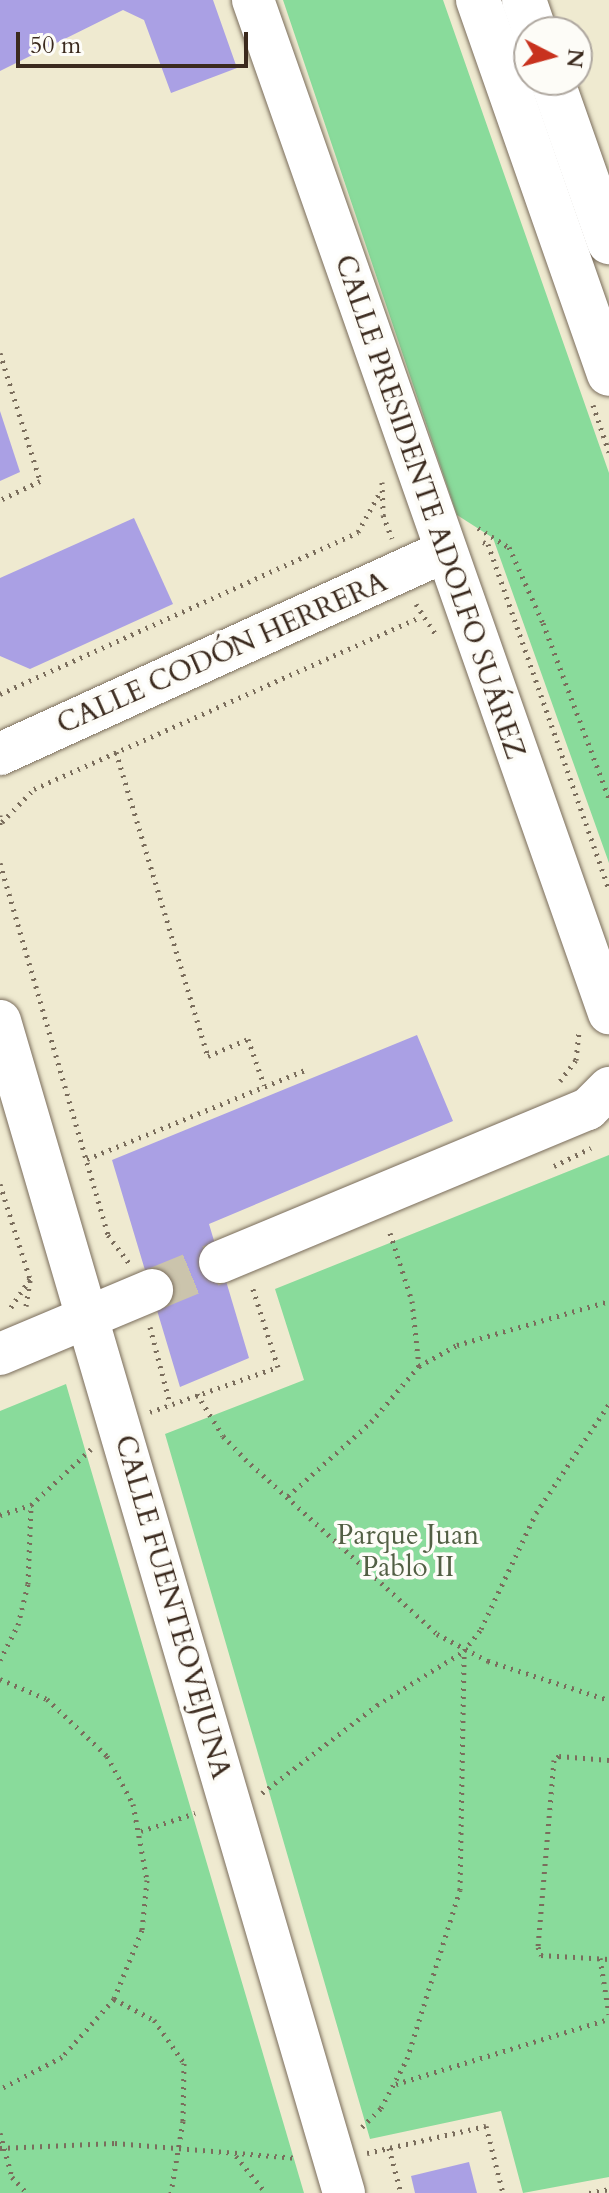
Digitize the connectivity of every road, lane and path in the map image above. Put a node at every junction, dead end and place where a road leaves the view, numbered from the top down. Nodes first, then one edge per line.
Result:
1 (253, 0) edge
2 (478, 0) edge
3 (558, 96) edge
4 (609, 242) edge
5 (0, 353) edge
6 (609, 374) edge
7 (382, 476) dead end
8 (381, 490) junction
9 (0, 500) edge
10 (444, 552) junction
11 (404, 570) junction
12 (420, 617) junction
13 (446, 646) dead end
14 (0, 694) edge
15 (116, 752) junction
16 (0, 754) edge
17 (1, 822) edge
18 (0, 863) edge
19 (594, 1016) edge
20 (0, 1021) edge
21 (307, 1069) dead end
22 (264, 1085) junction
23 (609, 1088) edge
24 (552, 1092) dead end
25 (87, 1159) junction
26 (0, 1184) edge
27 (390, 1233) dead end
28 (220, 1262) tunnel mouth
29 (145, 1283) junction
30 (252, 1288) dead end
31 (609, 1301) edge
32 (7, 1312) dead end
33 (88, 1317) junction
34 (0, 1354) edge
35 (419, 1366) junction
36 (197, 1394) junction
37 (609, 1404) edge
38 (86, 1453) dead end
39 (288, 1496) junction
40 (31, 1505) junction
41 (0, 1515) edge
42 (464, 1651) junction
43 (0, 1660) edge
44 (0, 1679) edge
45 (609, 1700) edge
46 (609, 1760) edge
47 (230, 1803) junction
48 (141, 1831) junction
49 (600, 1958) junction
50 (609, 1959) edge
51 (114, 1999) junction
52 (609, 2016) edge
53 (396, 2084) junction
54 (0, 2089) edge
55 (0, 2133) edge
56 (178, 2147) junction
57 (1, 2148) edge
58 (389, 2148) junction
59 (347, 2151) junction
60 (236, 2156) junction
61 (609, 2189) edge
62 (27, 2193) edge
63 (171, 2193) edge
64 (266, 2193) edge
65 (344, 2193) edge
66 (401, 2193) edge
67 (503, 2193) edge
68 (589, 2193) edge

1 - 10 street, CALLE PRESIDENTE ADOLFO SUÁREZ
2 - 6 main road
3 - 4 main road
5 - 9 path
7 - 8 path
8 - 11 path
8 - 14 path
10 - 11 street, CALLE CODÓN HERRERA
10 - 19 street, CALLE PRESIDENTE ADOLFO SUÁREZ
11 - 12 path
11 - 16 street, CALLE CODÓN HERRERA
12 - 13 path
12 - 15 path
15 - 17 path
15 - 22 path
18 - 25 path
19 - 24 path
20 - 33 street, CALLE FUENTEOVEJUNA
21 - 22 path
22 - 25 path
23 - 28 street
25 - 29 path
26 - 32 path
27 - 35 path
29 - 33 street
29 - 36 path
30 - 36 path
31 - 35 path
33 - 34 street
33 - 47 street, CALLE FUENTEOVEJUNA
35 - 39 path
36 - 39 path
37 - 42 path
38 - 40 path
39 - 42 path
40 - 41 path
40 - 43 path
42 - 45 path
42 - 47 path
42 - 53 path
44 - 48 path
46 - 49 path
47 - 48 path
47 - 59 street, CALLE FUENTEOVEJUNA
48 - 51 path
49 - 50 path
49 - 52 path
51 - 54 path
51 - 56 path
52 - 53 path
53 - 59 path
55 - 57 path
56 - 57 path
56 - 60 path
56 - 63 path
57 - 62 path
58 - 59 path
58 - 66 path
58 - 67 path
59 - 60 path
59 - 65 street, CALLE FUENTEOVEJUNA
60 - 64 path
61 - 68 path

